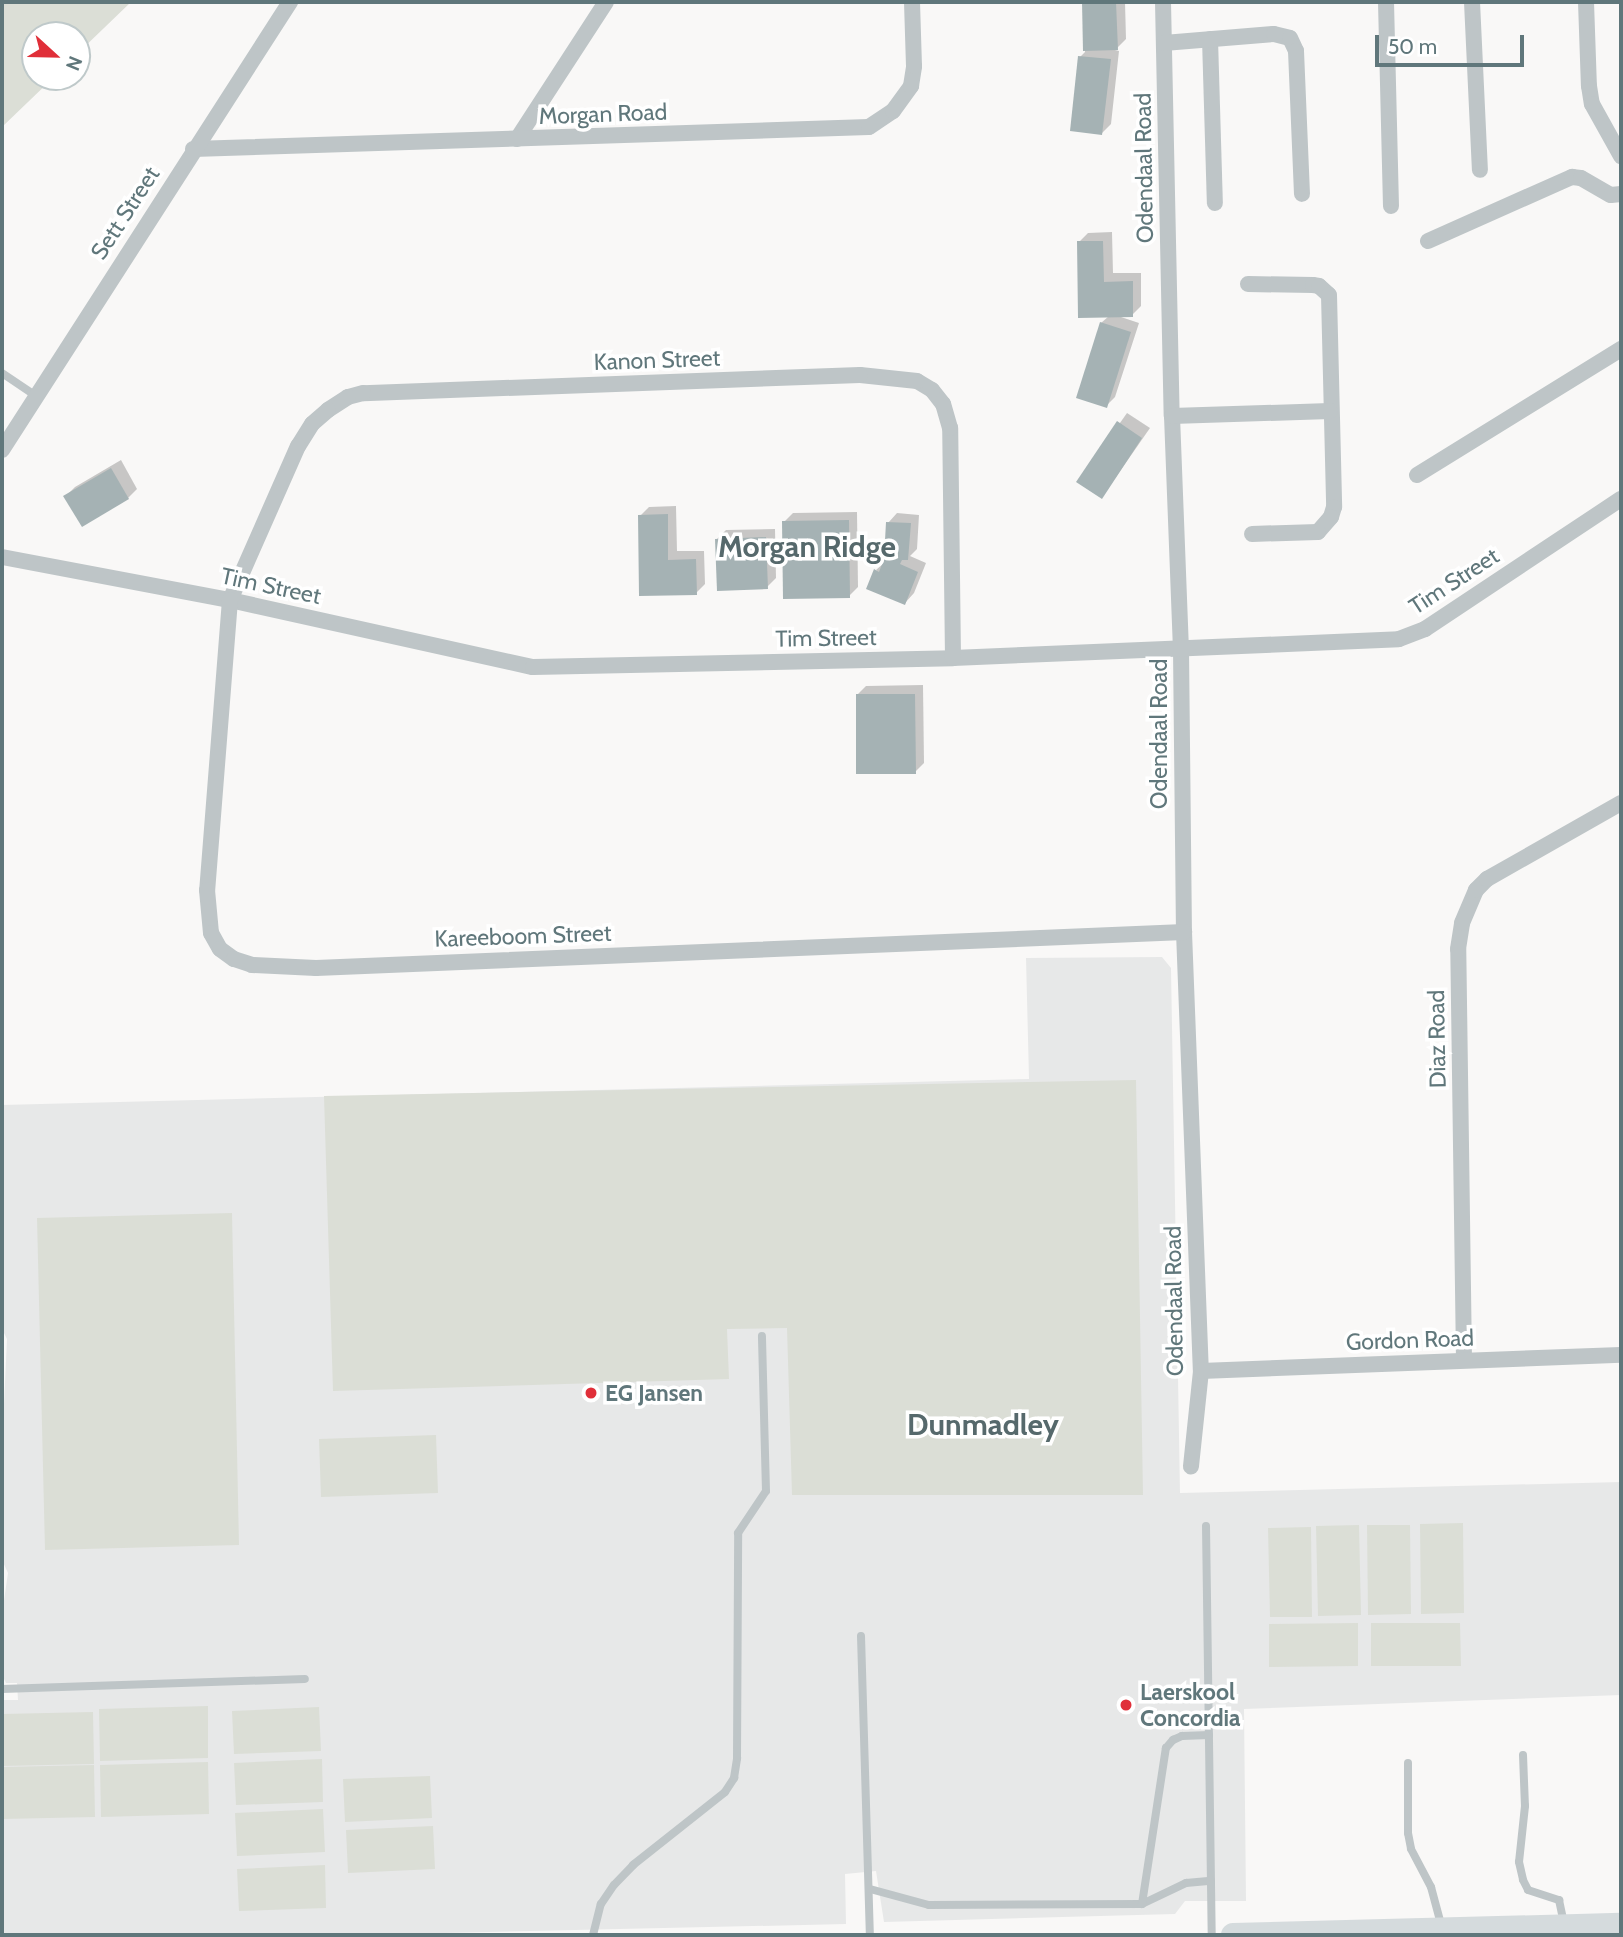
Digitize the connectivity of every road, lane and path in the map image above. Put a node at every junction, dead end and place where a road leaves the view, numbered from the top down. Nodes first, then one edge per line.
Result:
1 (290, 2) edge
2 (607, 2) edge
3 (912, 2) edge
4 (1163, 2) edge
5 (1386, 2) edge
6 (1472, 2) edge
7 (1586, 2) edge
8 (1210, 39) junction
9 (1164, 43) junction
10 (517, 139) junction
11 (193, 149) junction
12 (1621, 156) edge
13 (1480, 170) dead end
14 (1302, 194) dead end
15 (1621, 194) edge
16 (1215, 203) dead end
17 (1391, 206) dead end
18 (1428, 241) dead end
19 (1248, 284) dead end
20 (1621, 349) edge
21 (2, 373) edge
22 (35, 395) junction
23 (1330, 411) junction
24 (1172, 415) junction
25 (2, 450) edge
26 (1417, 475) dead end
27 (1621, 499) edge
28 (1252, 534) dead end
29 (2, 557) edge
30 (230, 600) junction
31 (1181, 649) junction
32 (953, 658) junction
33 (1621, 803) edge
34 (1184, 932) junction
35 (762, 1336) dead end
36 (1621, 1355) edge
37 (1464, 1360) junction
38 (1201, 1371) junction
39 (1191, 1466) dead end
40 (1206, 1526) dead end
41 (862, 1636) dead end
42 (305, 1679) dead end
43 (2, 1689) edge
44 (1209, 1735) junction
45 (1523, 1755) dead end
46 (1408, 1763) dead end
47 (1211, 1881) junction
48 (870, 1889) junction
49 (1142, 1904) junction
50 (1621, 1926) edge
51 (1574, 1929) edge
52 (1442, 1932) edge
53 (593, 1935) edge
54 (870, 1935) edge
55 (1212, 1935) edge
56 (1233, 1935) edge

1 - 11 street, Sett Street
2 - 10 street
3 - 10 street, Morgan Road
4 - 9 street, Odendaal Road
5 - 17 street
6 - 13 street
7 - 12 street
8 - 9 street
8 - 14 street
8 - 16 street
9 - 24 street, Odendaal Road
10 - 11 street, Morgan Road
11 - 22 street, Sett Street
15 - 18 street
19 - 23 street
20 - 26 street
21 - 22 lane
22 - 25 street, Sett Street
23 - 24 street
23 - 28 street
24 - 31 street, Odendaal Road
27 - 31 street, Tim Street
29 - 30 street, Tim Street
30 - 32 street, Tim Street
30 - 32 street, Kanon Street
30 - 34 street, Kareeboom Street
31 - 32 street, Tim Street
31 - 34 street, Odendaal Road
33 - 37 street, Diaz Road
34 - 38 street, Odendaal Road
35 - 53 lane
36 - 37 street, Gordon Road
37 - 38 street, Gordon Road
38 - 39 street, Odendaal Road
40 - 44 lane
41 - 48 lane
42 - 43 lane
44 - 47 lane
44 - 49 lane
45 - 51 lane
46 - 52 lane
47 - 49 lane
47 - 55 lane
48 - 49 lane
48 - 54 lane
50 - 51 main road
51 - 52 main road
52 - 56 main road

